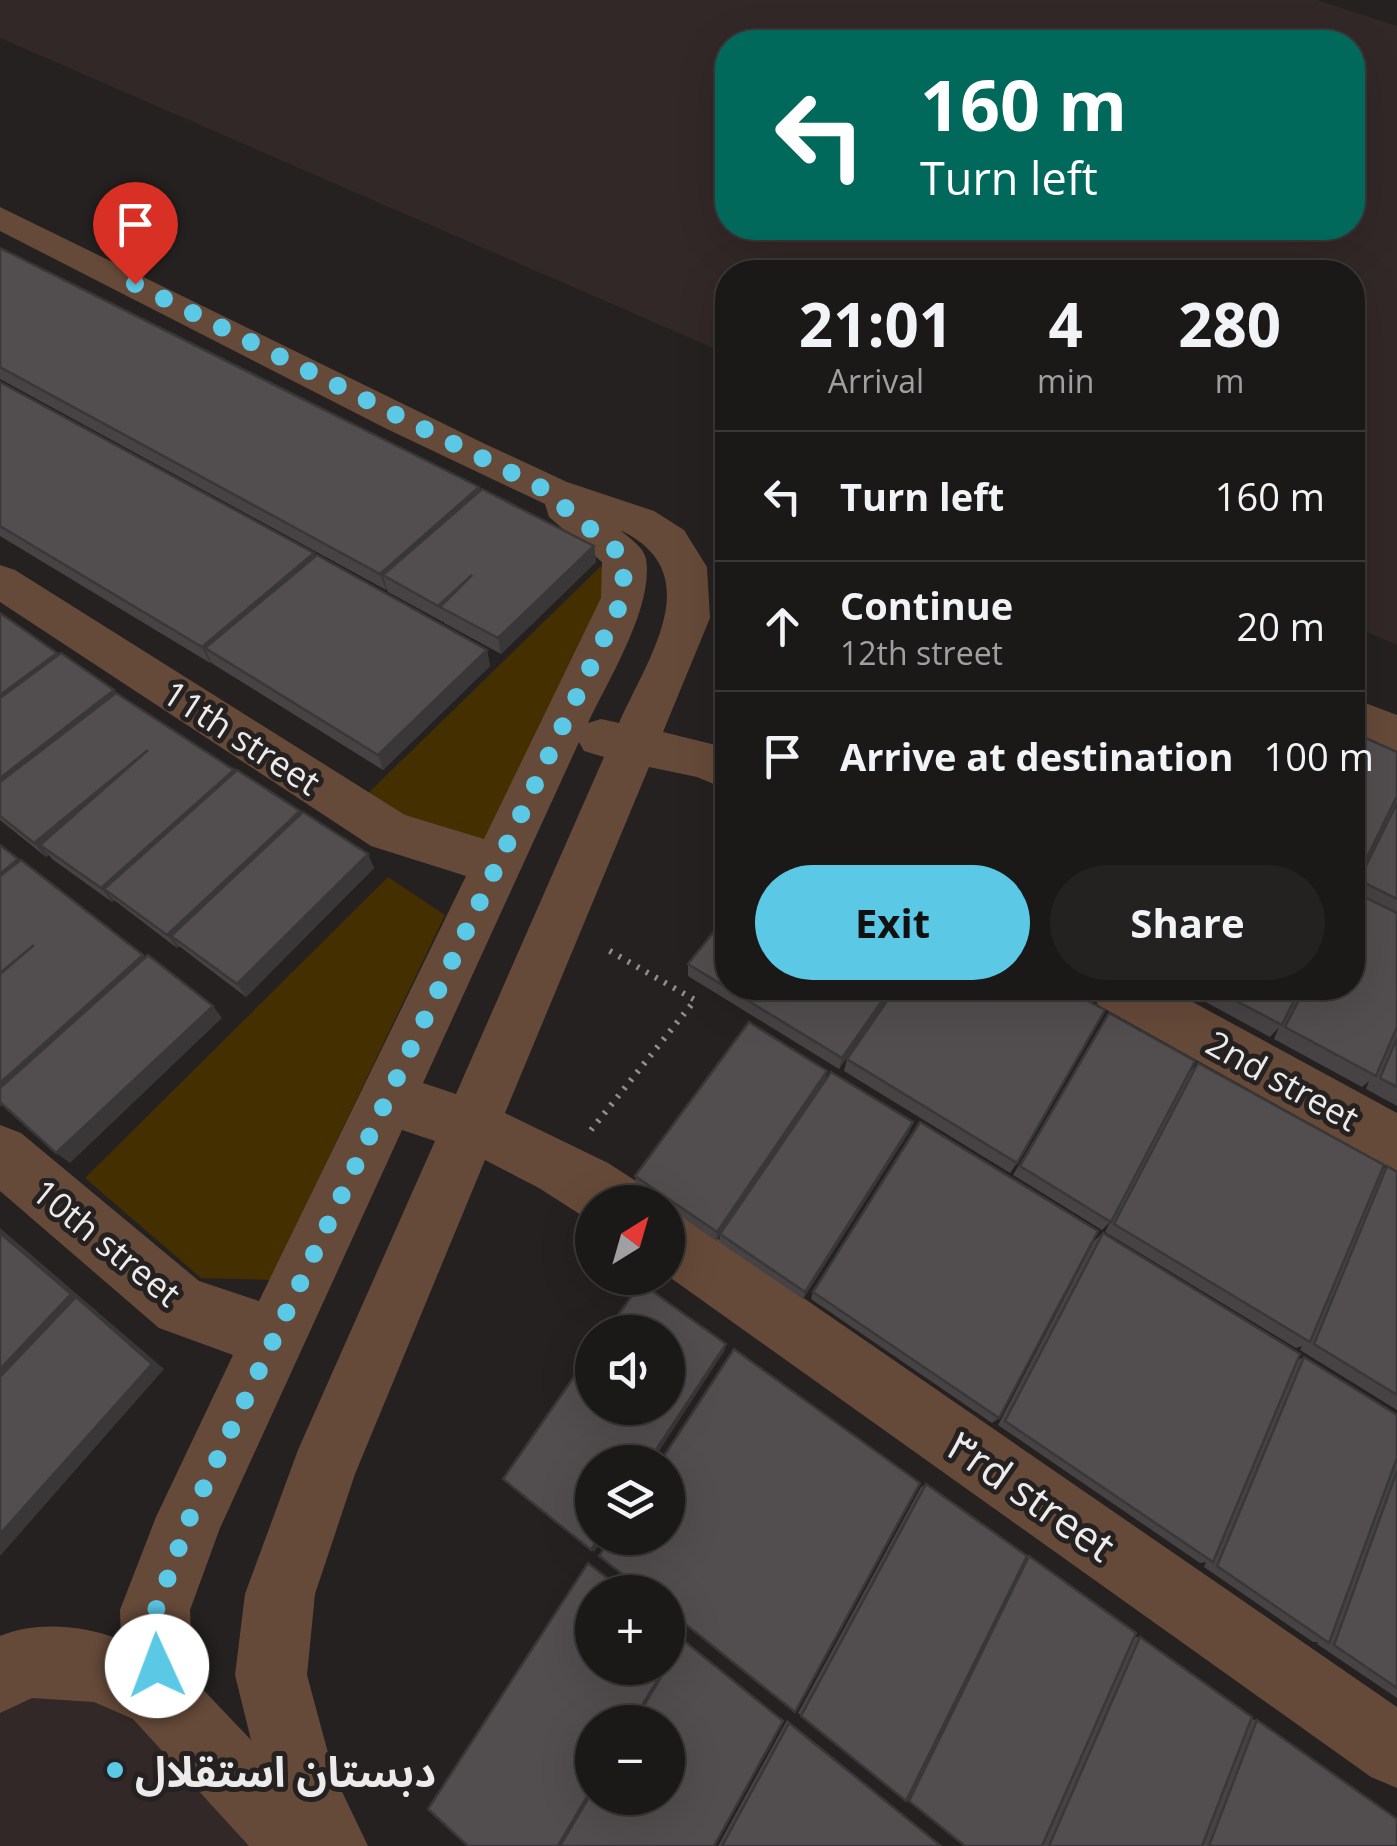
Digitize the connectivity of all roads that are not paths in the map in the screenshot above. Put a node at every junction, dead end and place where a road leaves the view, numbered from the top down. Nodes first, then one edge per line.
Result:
1 (0, 217) edge
2 (540, 487) junction
3 (0, 581) edge
4 (1365, 722) edge
5 (561, 730) junction
6 (1397, 736) edge
7 (632, 745) junction
8 (715, 764) edge
9 (496, 864) junction
10 (1139, 1000) edge
11 (387, 1098) junction
12 (472, 1124) junction
13 (1397, 1144) edge
14 (0, 1154) edge
15 (589, 1185) edge
16 (685, 1252) edge
17 (276, 1338) junction
18 (0, 1677) edge
19 (158, 1694) junction
20 (1397, 1751) edge
21 (300, 1846) edge
22 (330, 1846) edge

1 - 2 street
2 - 5 street
2 - 7 street
3 - 9 street, 11th street
4 - 6 street
5 - 7 street
5 - 9 street
7 - 8 street
7 - 12 street
9 - 11 street
10 - 13 street, 2nd street
11 - 12 street
11 - 17 street
12 - 15 street
12 - 22 street
14 - 17 street, 10th street
16 - 20 street, ۳rd street
17 - 19 street
18 - 19 street
19 - 21 street

